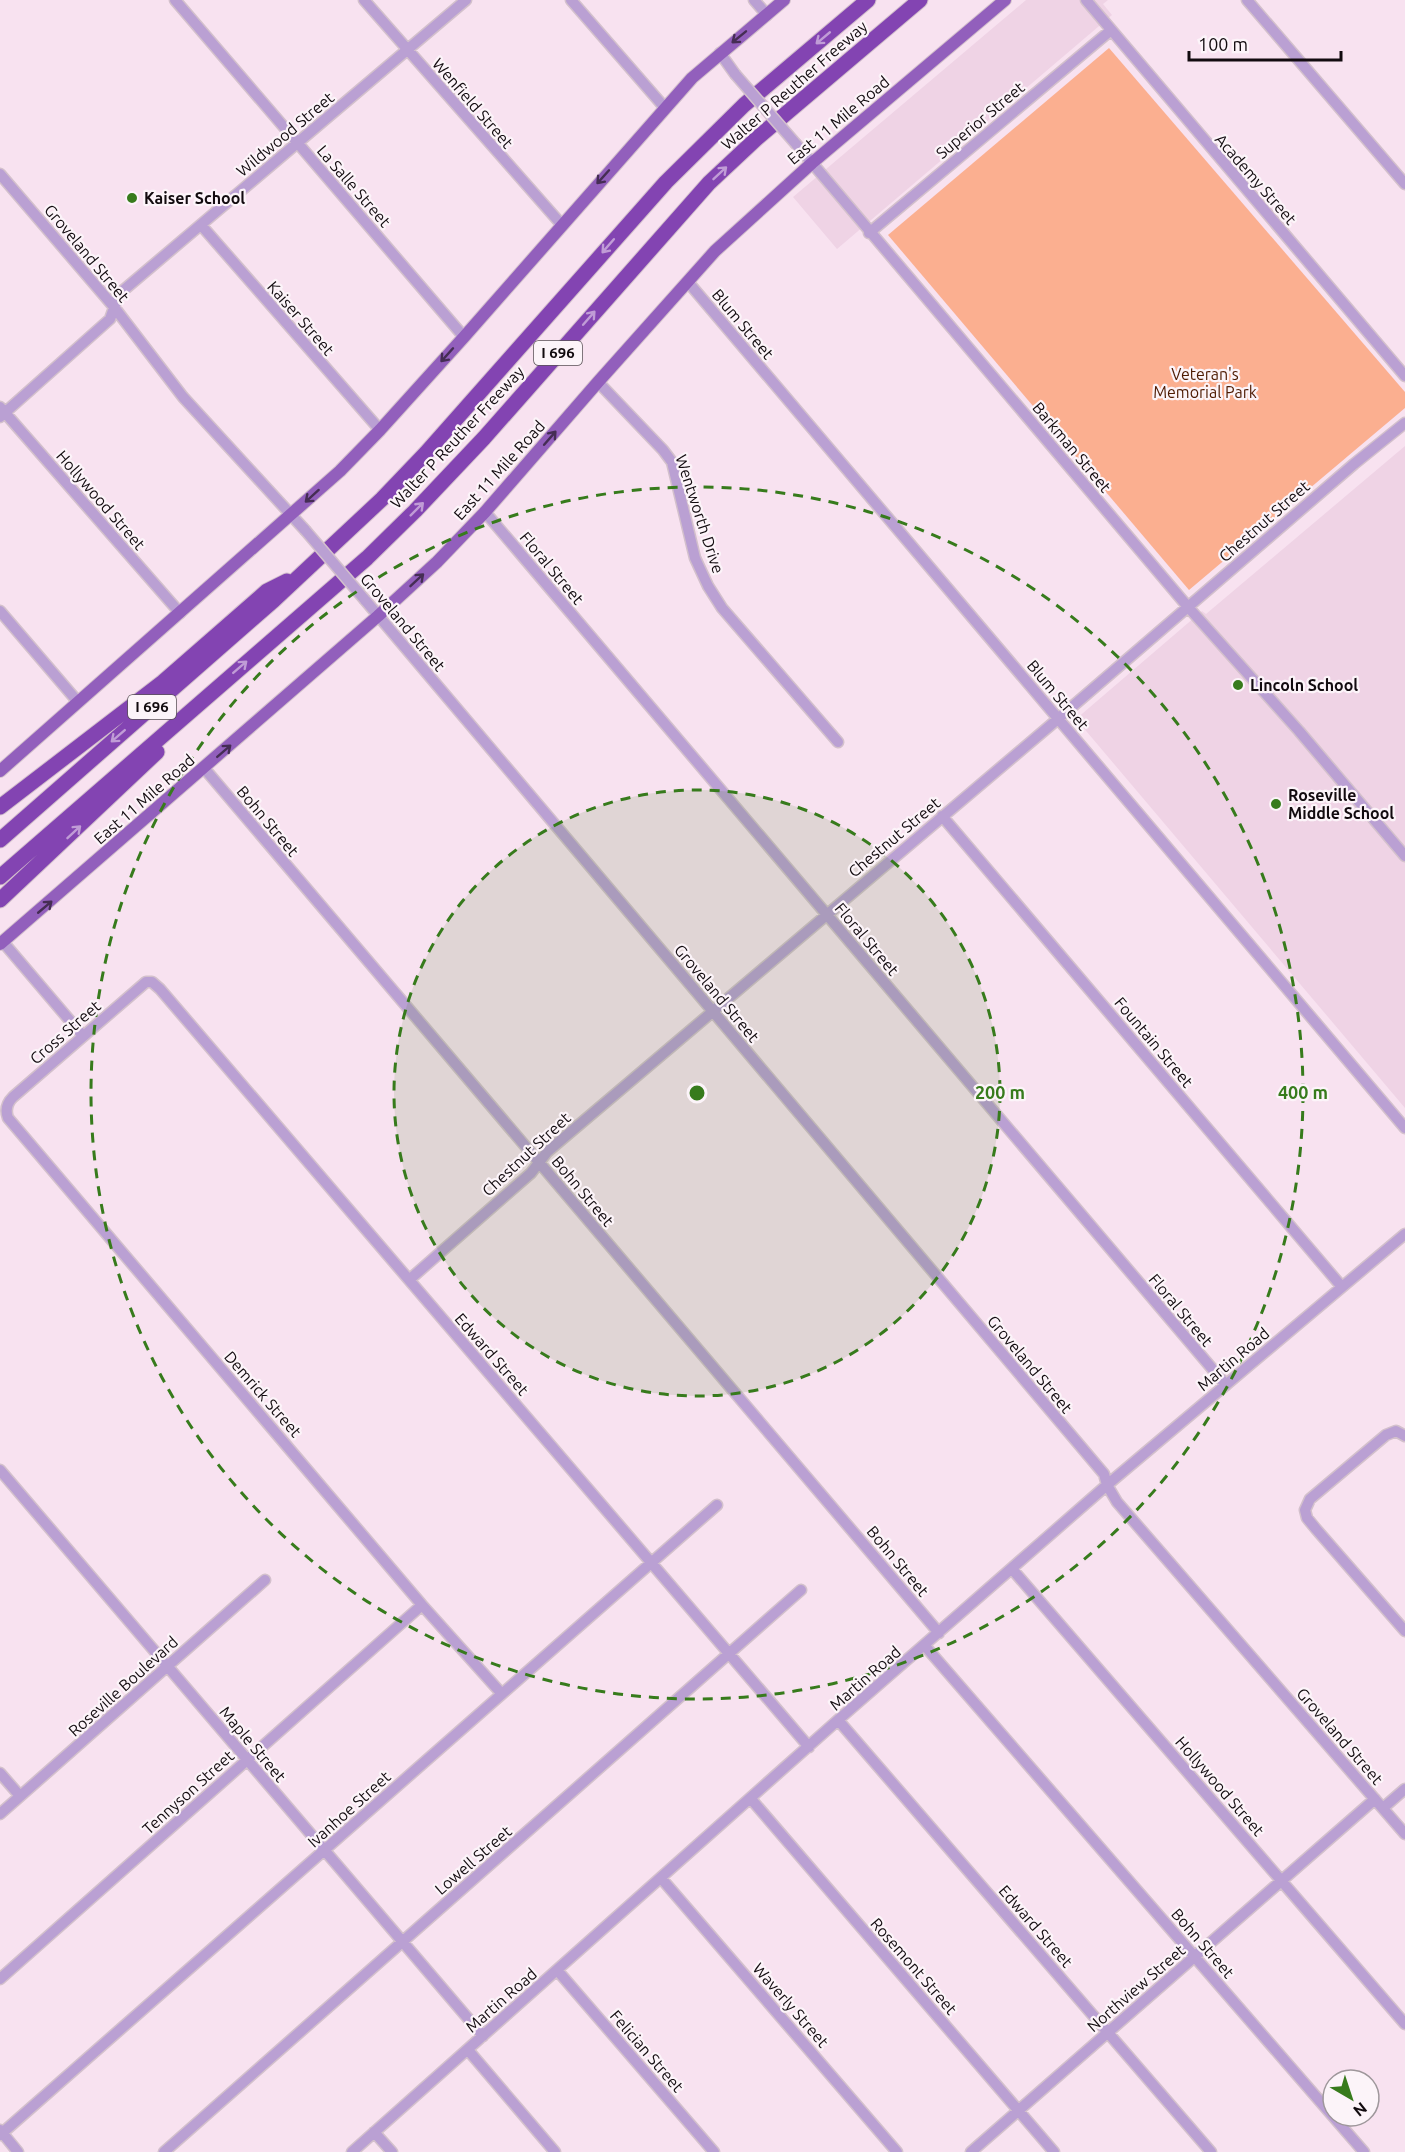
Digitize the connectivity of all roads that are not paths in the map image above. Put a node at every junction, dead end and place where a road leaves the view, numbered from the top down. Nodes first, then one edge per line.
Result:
1 (175, 0) edge
2 (364, 0) edge
3 (466, 0) edge
4 (571, 0) edge
5 (754, 0) edge
6 (784, 0) edge
7 (868, 0) edge
8 (920, 0) edge
9 (1005, 0) edge
10 (1086, 0) edge
11 (1247, 0) edge
12 (767, 15) junction
13 (1110, 31) junction
14 (407, 50) junction
15 (720, 53) junction
16 (665, 108) junction
17 (297, 143) junction
18 (813, 162) junction
19 (0, 174) edge
20 (1405, 184) edge
21 (561, 224) junction
22 (201, 225) junction
23 (869, 233) junction
24 (688, 282) junction
25 (114, 307) junction
26 (464, 337) junction
27 (1405, 376) edge
28 (598, 382) junction
29 (2, 412) edge
30 (1405, 423) edge
31 (380, 430) junction
32 (485, 512) junction
33 (292, 514) junction
34 (303, 572) junction
35 (1188, 607) junction
36 (0, 611) edge
37 (180, 613) junction
38 (378, 616) junction
39 (78, 702) junction
40 (196, 706) junction
41 (1059, 718) junction
42 (838, 742) dead end
43 (204, 768) junction
44 (0, 771) edge
45 (0, 807) edge
46 (942, 816) junction
47 (0, 840) edge
48 (1405, 856) edge
49 (0, 877) edge
50 (0, 900) edge
51 (826, 914) junction
52 (2, 943) edge
53 (152, 982) joint
54 (712, 1011) junction
55 (83, 1036) junction
56 (6, 1112) joint
57 (1405, 1128) edge
58 (539, 1162) junction
59 (1405, 1234) edge
60 (409, 1280) junction
61 (1342, 1287) junction
62 (1226, 1385) junction
63 (1405, 1436) edge
64 (0, 1470) edge
65 (1107, 1485) junction
66 (717, 1505) dead end
67 (651, 1562) junction
68 (1012, 1569) junction
69 (265, 1580) dead end
70 (801, 1590) dead end
71 (422, 1605) junction
72 (1405, 1631) edge
73 (939, 1633) junction
74 (925, 1646) junction
75 (728, 1655) junction
76 (167, 1667) junction
77 (501, 1693) junction
78 (838, 1720) junction
79 (809, 1747) junction
80 (247, 1760) junction
81 (0, 1773) edge
82 (1405, 1789) edge
83 (20, 1797) junction
84 (751, 1799) junction
85 (1375, 1799) junction
86 (1383, 1808) junction
87 (0, 1814) edge
88 (1405, 1834) edge
89 (325, 1851) junction
90 (662, 1878) junction
91 (1281, 1880) junction
92 (402, 1942) junction
93 (1194, 1956) junction
94 (557, 1970) junction
95 (0, 1979) edge
96 (1405, 2024) edge
97 (1108, 2032) junction
98 (483, 2036) junction
99 (468, 2050) junction
100 (1018, 2110) junction
101 (374, 2132) junction
102 (1, 2133) edge
103 (18, 2152) edge
104 (164, 2152) edge
105 (352, 2152) edge
106 (392, 2152) edge
107 (555, 2152) edge
108 (714, 2152) edge
109 (897, 2152) edge
110 (971, 2152) edge
111 (1054, 2152) edge
112 (1211, 2152) edge
113 (1364, 2152) edge

1 - 17 street, La Salle Street
2 - 14 street, Wenfield Street
3 - 14 street, Wildwood Street
4 - 16 street
5 - 12 street
6 - 12 main road
7 -> 34 highway, Walter P Reuther Freeway / I 696
40 -> 8 highway, Walter P Reuther Freeway / I 696
9 - 18 main road, East 11 Mile Road
10 - 13 street, Academy Street
11 - 20 street
12 -> 15 main road
13 - 23 street, Superior Street
13 - 27 street, Academy Street
14 - 17 street, Wildwood Street
14 - 21 street, Wenfield Street
15 - 16 main road
15 - 18 street, Barkman Street, bridge
16 -> 21 main road
17 - 22 street, Wildwood Street
17 - 26 street, La Salle Street
18 - 23 street, Barkman Street
18 - 24 main road, East 11 Mile Road
19 - 25 street, Groveland Street
21 - 26 main road
22 - 25 street, Wildwood Street
22 - 31 street, Kaiser Street
23 - 35 street, Barkman Street
24 - 28 main road, East 11 Mile Road
24 - 41 street, Blum Street
25 - 29 street, Wildwood Street
25 - 33 street, Groveland Street
26 -> 31 main road
32 -> 28 main road, East 11 Mile Road
28 - 42 street, Wentworth Drive
29 - 37 street, Hollywood Street
30 - 35 street, Chestnut Street
31 -> 33 main road
38 -> 32 main road, East 11 Mile Road
32 - 51 street, Floral Street
33 - 37 main road
33 - 38 street, Groveland Street, bridge
34 - 45 highway
34 -> 47 highway, Walter P Reuther Freeway / I 696
35 - 41 street, Chestnut Street
35 - 48 street, Barkman Street
36 - 39 street
37 - 39 main road
43 -> 38 main road, East 11 Mile Road
38 - 54 street, Groveland Street
39 - 44 main road
40 - 49 highway, Walter P Reuther Freeway / I 696
50 -> 40 highway
41 - 46 street, Chestnut Street
41 - 57 street, Blum Street
52 -> 43 main road, East 11 Mile Road
43 - 58 street, Bohn Street
46 - 51 street, Chestnut Street
46 - 61 street, Fountain Street
51 - 54 street, Chestnut Street
51 - 62 street, Floral Street
52 - 55 street
53 - 55 street, Cross Street
53 - 60 street, Edward Street
54 - 58 street, Chestnut Street
54 - 65 street, Groveland Street
55 - 56 street, Cross Street
56 - 71 street, Demrick Street
58 - 60 street, Chestnut Street
58 - 73 street, Bohn Street
59 - 61 street, Martin Road
60 - 67 street, Edward Street
61 - 62 street, Martin Road
62 - 65 street, Martin Road
63 - 72 street
64 - 76 street, Maple Street
65 - 68 street, Martin Road
65 - 85 street, Groveland Street
66 - 67 street, Ivanhoe Street
67 - 75 street, Edward Street
67 - 77 street, Ivanhoe Street
68 - 73 street, Martin Road
68 - 91 street, Hollywood Street
69 - 76 street, Roseville Boulevard
70 - 75 street, Lowell Street
71 - 77 street, Demrick Street
71 - 80 street, Tennyson Street
73 - 74 street, Martin Road
74 - 78 street, Martin Road
74 - 93 street, Bohn Street
75 - 79 street, Edward Street
75 - 92 street, Lowell Street
76 - 80 street, Maple Street
76 - 83 street, Roseville Boulevard
77 - 89 street, Ivanhoe Street
78 - 79 street, Martin Road
78 - 97 street, Edward Street
79 - 84 street, Martin Road
80 - 89 street, Maple Street
80 - 95 street, Tennyson Street
81 - 83 street
82 - 86 street
83 - 87 street, Roseville Boulevard
84 - 90 street, Martin Road
84 - 100 street, Rosemont Street
85 - 86 street, Groveland Street
85 - 91 street, Northview Street
86 - 88 street, Groveland Street
89 - 92 street, Maple Street
89 - 102 street, Ivanhoe Street
90 - 94 street, Martin Road
90 - 109 street, Waverly Street
91 - 93 street, Northview Street
91 - 96 street, Hollywood Street
92 - 98 street, Maple Street
92 - 104 street, Lowell Street
93 - 97 street, Northview Street
93 - 113 street, Bohn Street
94 - 98 street, Martin Road
94 - 108 street, Felician Street
97 - 100 street, Northview Street
97 - 112 street, Edward Street
98 - 99 street, Martin Road
99 - 101 street, Martin Road
99 - 107 street
100 - 110 street, Northview Street
100 - 111 street, Rosemont Street
101 - 105 street, Martin Road
101 - 106 street
102 - 103 street

